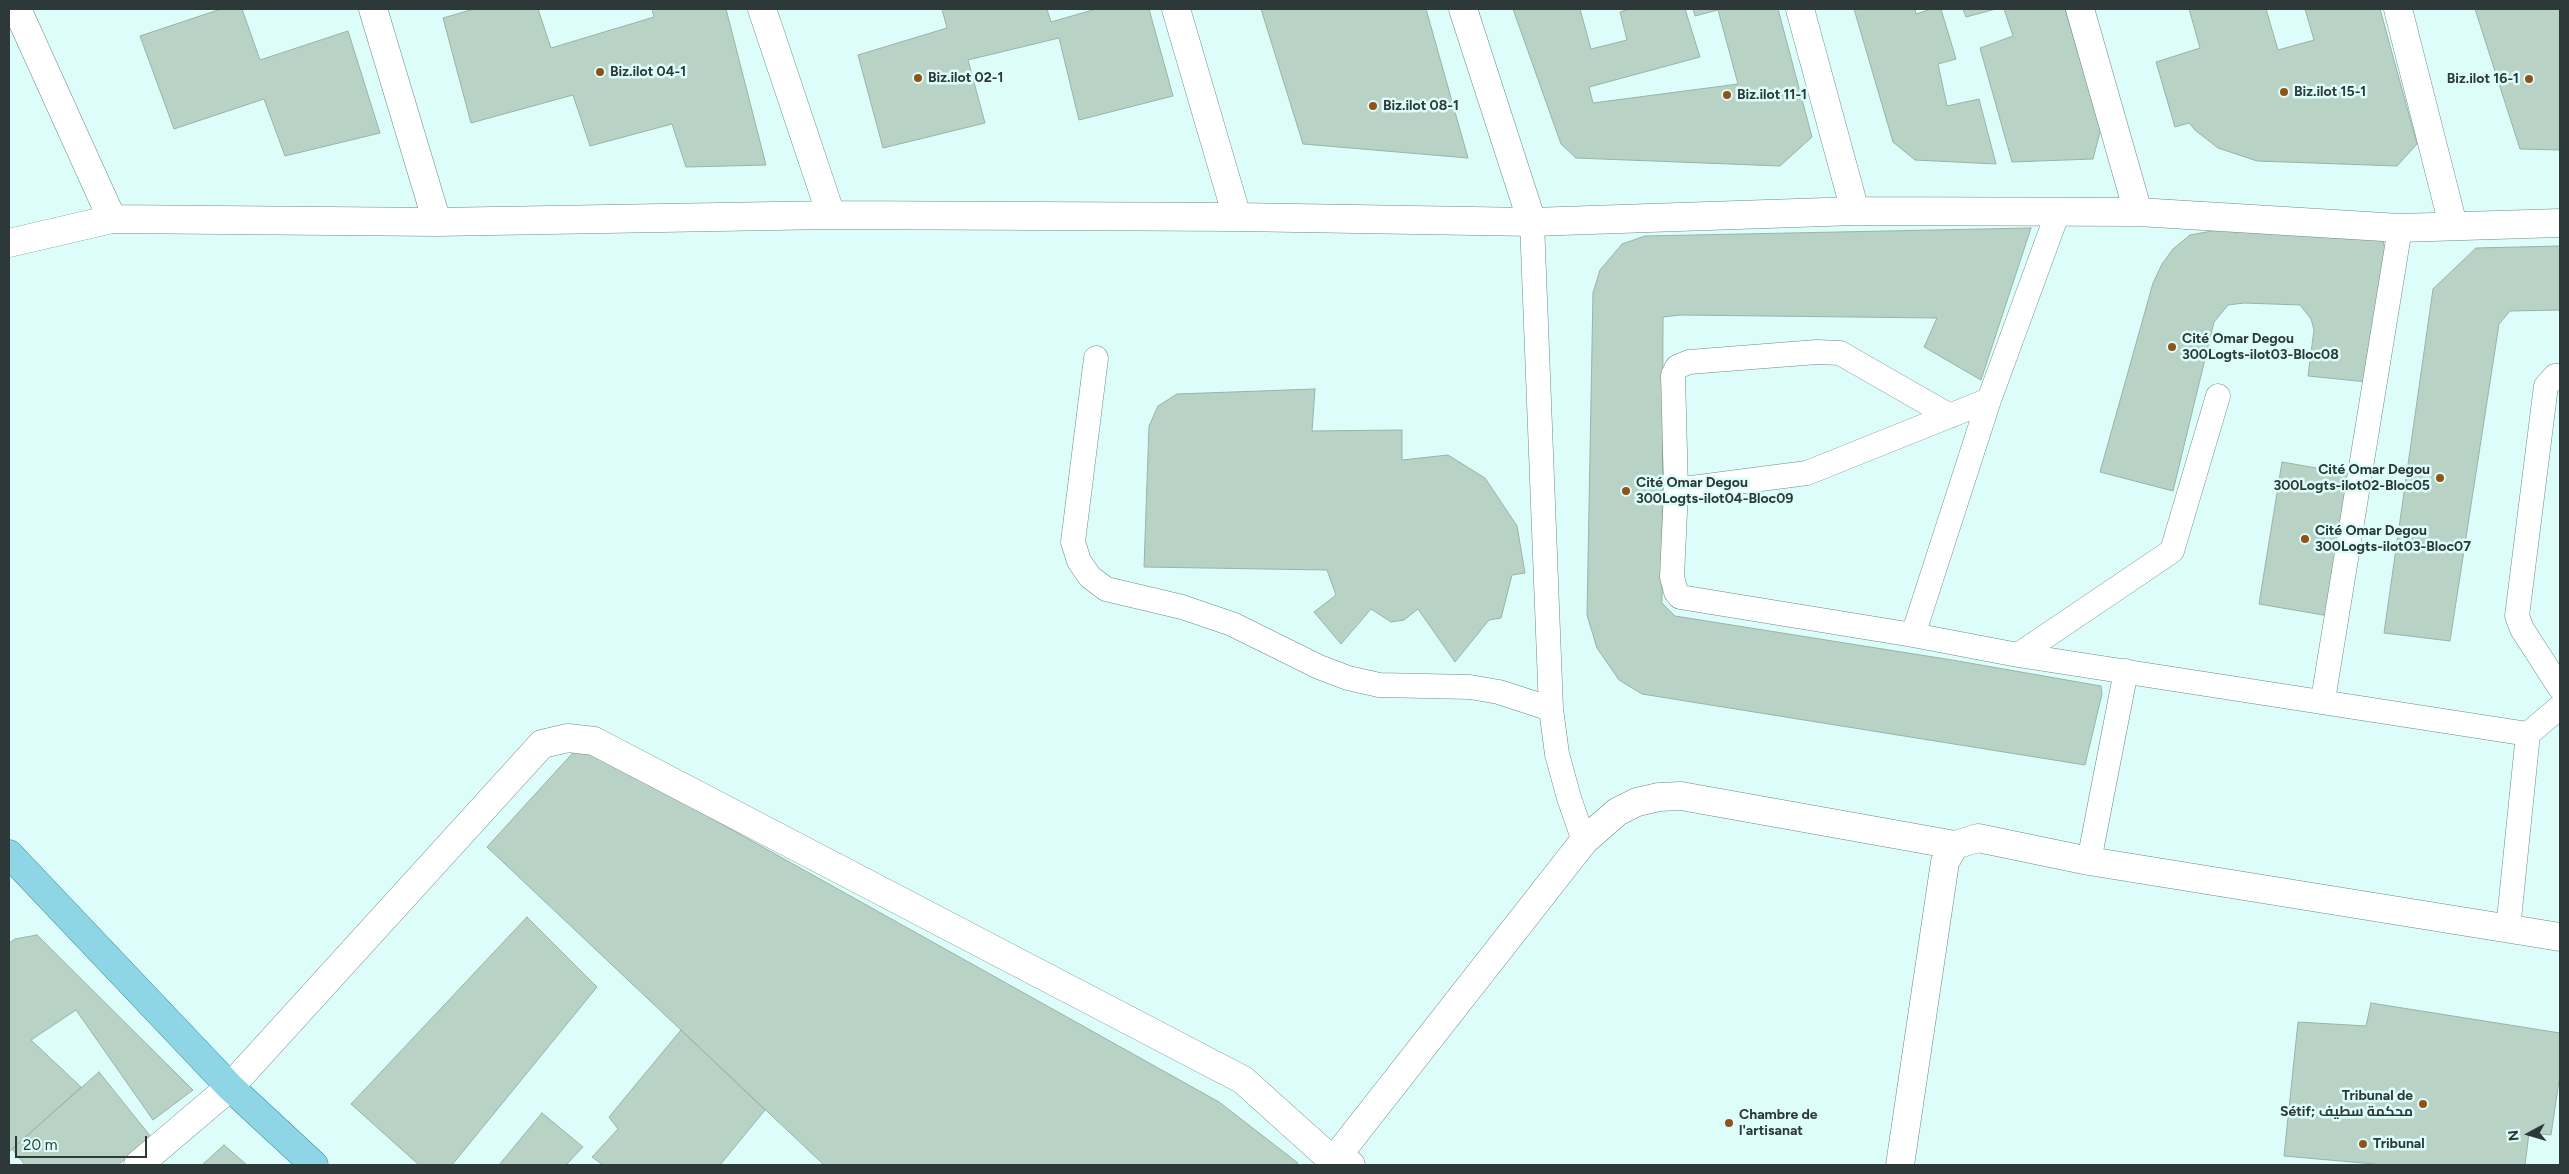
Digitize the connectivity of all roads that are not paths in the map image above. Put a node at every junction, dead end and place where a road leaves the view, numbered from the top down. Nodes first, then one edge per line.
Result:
1 (18, 9) edge
2 (373, 9) edge
3 (762, 9) edge
4 (1176, 9) edge
5 (1463, 9) edge
6 (1800, 9) edge
7 (2080, 9) edge
8 (2398, 9) edge
9 (1855, 211) junction
10 (2058, 212) junction
11 (2138, 212) junction
12 (831, 215) junction
13 (1237, 217) junction
14 (112, 219) junction
15 (436, 222) junction
16 (1532, 222) junction
17 (2560, 223) edge
18 (2453, 225) junction
19 (2400, 228) junction
20 (9, 243) edge
21 (1096, 358) dead end
22 (2560, 376) edge
23 (2218, 396) dead end
24 (1989, 400) junction
25 (1950, 416) junction
26 (1676, 490) junction
27 (1913, 635) junction
28 (2018, 655) junction
29 (2126, 672) junction
30 (2560, 688) edge
31 (2323, 700) junction
32 (2560, 707) edge
33 (1551, 709) junction
34 (2528, 734) junction
35 (1584, 841) junction
36 (1955, 845) junction
37 (9, 853) edge
38 (2089, 861) junction
39 (2508, 929) junction
40 (2560, 937) edge
41 (230, 1087) junction
42 (1338, 1164) edge
43 (138, 1165) edge
44 (314, 1165) edge
45 (1900, 1165) edge

1 - 14 street
2 - 15 street
3 - 12 street
4 - 13 street
5 - 16 street
6 - 9 street
7 - 11 street
8 - 18 street
9 - 10 street
9 - 16 street
10 - 11 street
10 - 24 lane
11 - 19 street
12 - 13 street
12 - 15 street
13 - 16 street
14 - 15 street
14 - 20 street
16 - 33 lane
17 - 18 street
18 - 19 street
19 - 31 lane
21 - 33 lane
22 - 30 lane
23 - 28 lane
24 - 25 lane
24 - 27 lane
25 - 26 lane
25 - 26 lane
26 - 27 lane
27 - 28 lane
28 - 29 lane
29 - 31 lane
29 - 38 lane
31 - 34 lane
32 - 34 lane
33 - 35 lane
34 - 39 lane
35 - 36 street
35 - 42 street
36 - 38 street
36 - 45 street
37 - 41 main road
38 - 39 street
39 - 40 street
41 - 42 street
41 - 43 street
41 - 44 main road

